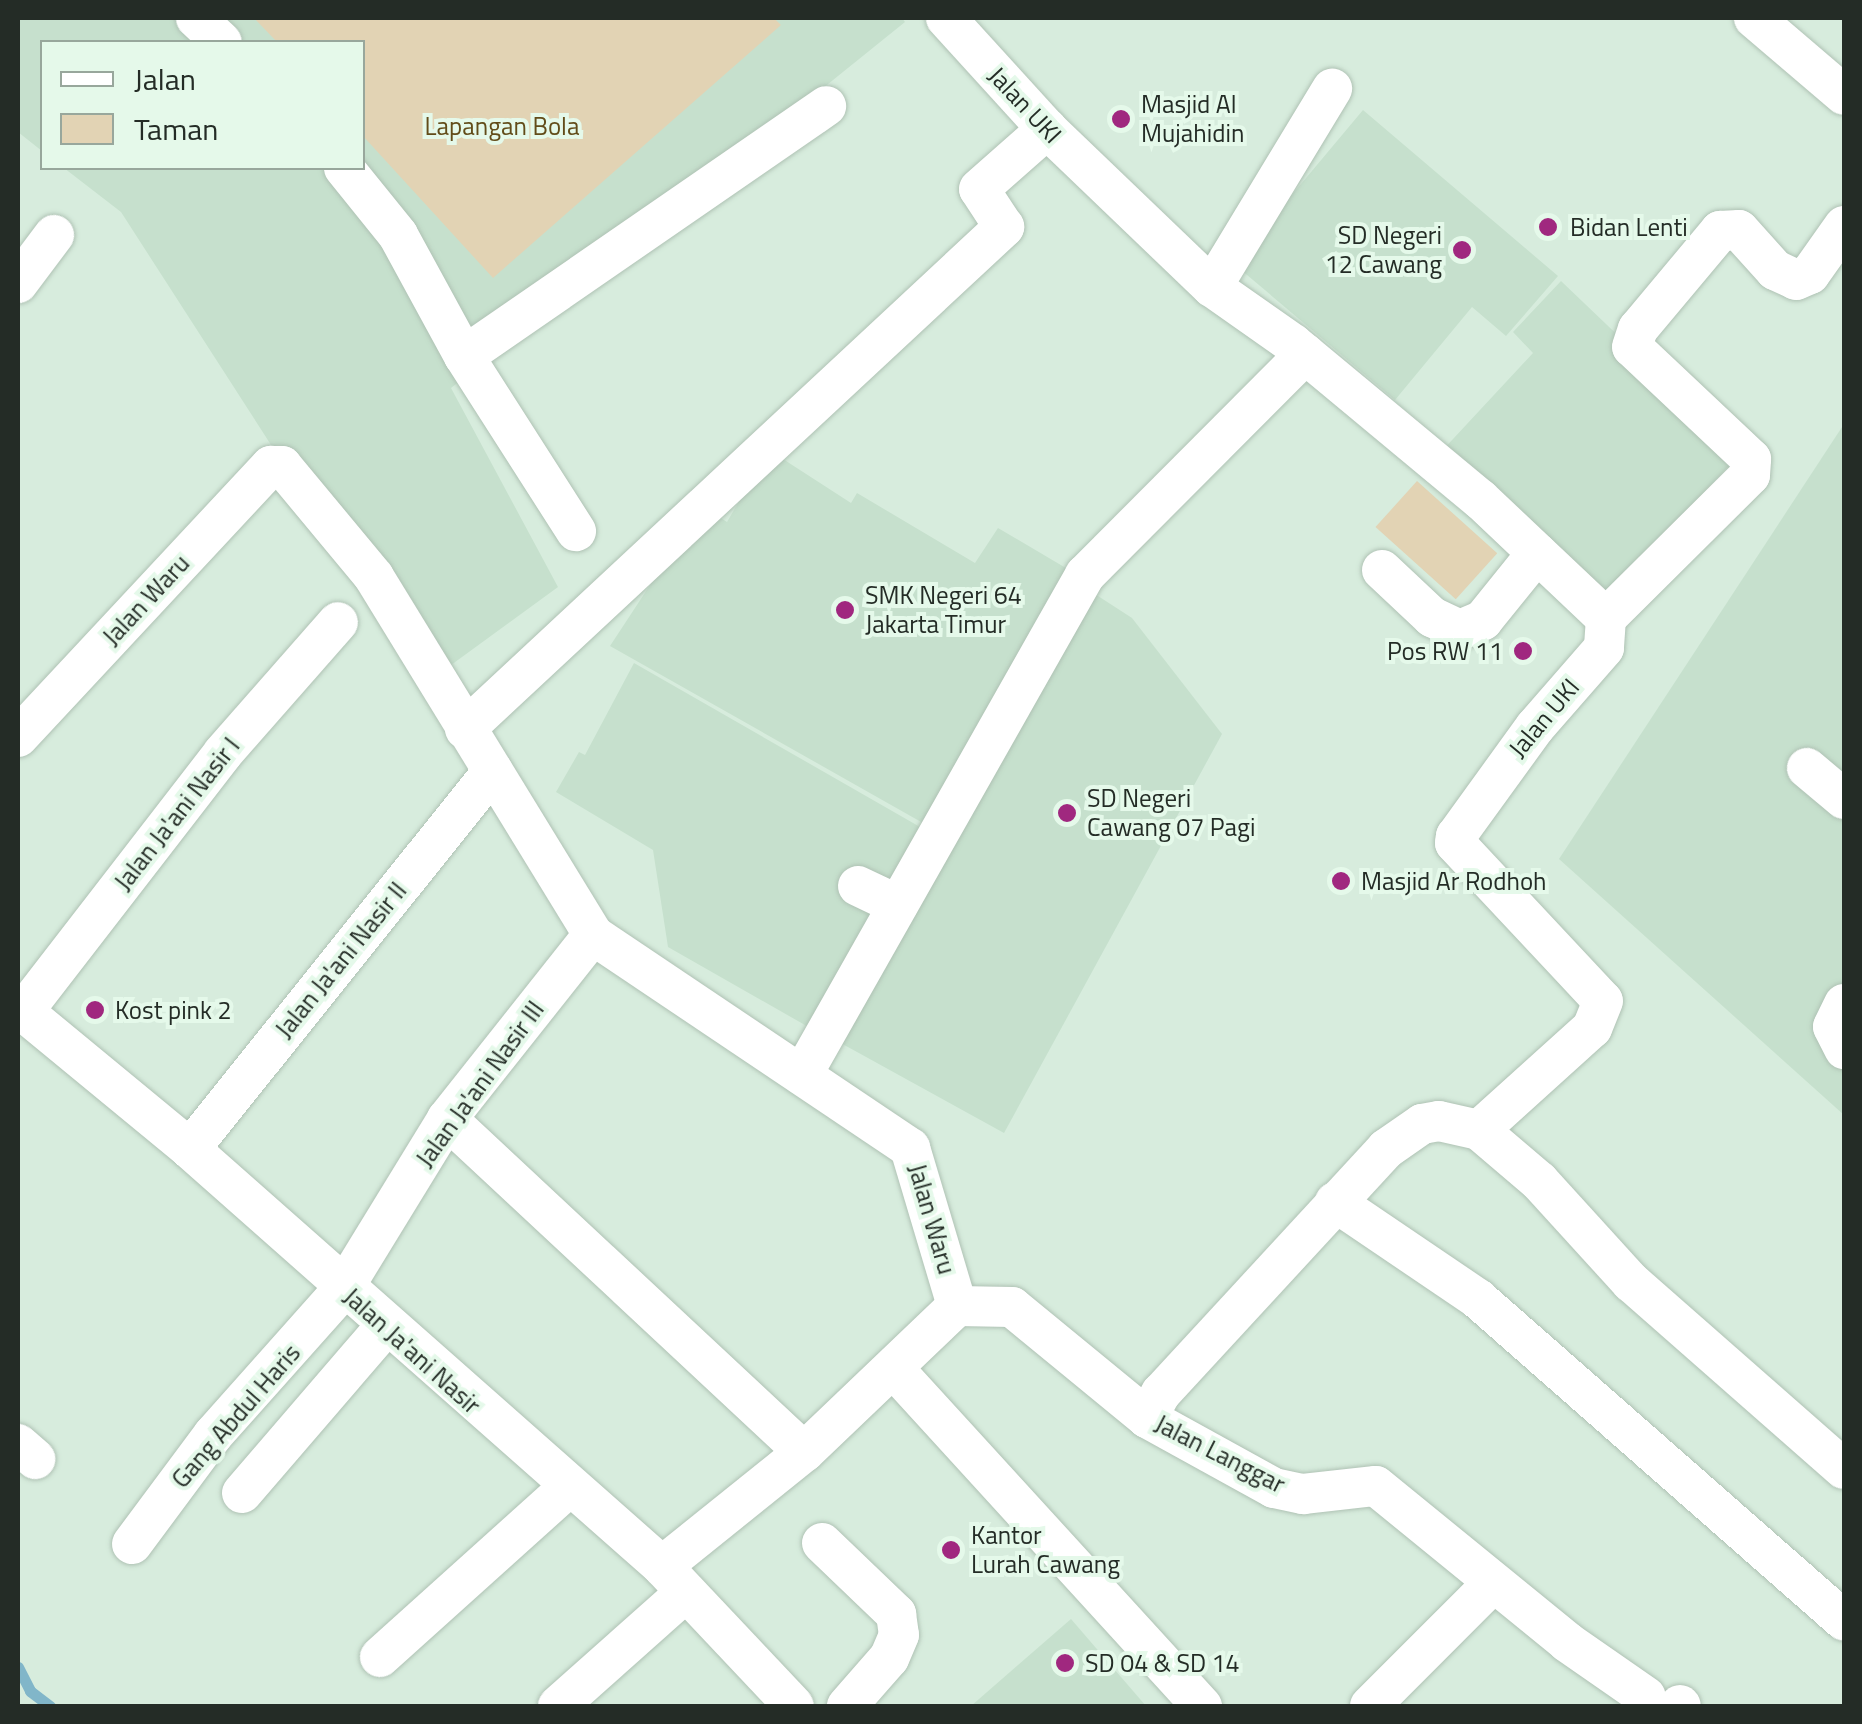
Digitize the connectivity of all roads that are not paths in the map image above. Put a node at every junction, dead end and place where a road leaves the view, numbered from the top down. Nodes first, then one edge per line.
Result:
1 (196, 18) edge
2 (946, 18) edge
3 (1754, 18) edge
4 (220, 40) edge
5 (1332, 89) dead end
6 (1844, 95) edge
7 (826, 106) dead end
8 (1047, 129) junction
9 (346, 170) edge
10 (1844, 226) edge
11 (54, 235) dead end
12 (18, 282) edge
13 (1212, 287) junction
14 (1305, 354) junction
15 (464, 356) junction
16 (576, 531) dead end
17 (1537, 553) junction
18 (1382, 570) dead end
19 (1606, 618) junction
20 (338, 622) dead end
21 (465, 730) junction
22 (18, 735) edge
23 (1807, 768) dead end
24 (492, 771) junction
25 (1844, 800) edge
26 (858, 886) dead end
27 (898, 905) junction
28 (593, 935) junction
29 (1844, 1004) edge
30 (20, 1010) edge
31 (1844, 1050) edge
32 (802, 1074) junction
33 (447, 1119) junction
34 (1478, 1130) junction
35 (190, 1148) junction
36 (1335, 1202) junction
37 (343, 1290) junction
38 (957, 1306) junction
39 (385, 1327) junction
40 (894, 1369) junction
41 (1146, 1418) junction
42 (804, 1452) junction
43 (1844, 1468) edge
44 (568, 1488) junction
45 (242, 1494) dead end
46 (822, 1543) dead end
47 (132, 1544) dead end
48 (674, 1580) junction
49 (1493, 1583) junction
50 (1844, 1622) edge
51 (380, 1657) dead end
52 (1669, 1703) edge
53 (558, 1706) edge
54 (794, 1706) edge
55 (848, 1706) edge
56 (1202, 1706) edge
57 (1370, 1706) edge

1 - 4 street
2 - 8 street, Jalan UKI
3 - 6 street
5 - 13 street
7 - 15 street
8 - 13 street, Jalan UKI
8 - 21 street
9 - 15 street
10 - 19 street
11 - 12 street
13 - 14 street, Jalan UKI
14 - 17 street, Jalan UKI
14 - 27 street
15 - 16 street
17 - 18 street
17 - 19 street, Jalan UKI
19 - 34 street, Jalan UKI
20 - 30 street, Jalan Ja'ani Nasir I
21 - 22 street, Jalan Waru
21 - 24 street
23 - 25 street
24 - 28 street
24 - 35 street, Jalan Ja'ani Nasir II
26 - 27 street
27 - 32 street
28 - 32 street, Jalan Waru
28 - 33 street, Jalan Ja'ani Nasir III
29 - 31 street
30 - 35 street, Jalan Ja'ani Nasir
32 - 38 street, Jalan Waru
33 - 37 street, Jalan Ja'ani Nasir III
33 - 42 street
34 - 36 street
34 - 43 street
35 - 37 street, Jalan Ja'ani Nasir
36 - 41 street
36 - 50 street
37 - 39 street, Jalan Ja'ani Nasir
37 - 47 street, Gang Abdul Haris
38 - 40 street, Jalan Waru
38 - 41 street, Jalan Langgar
39 - 44 street, Jalan Ja'ani Nasir
39 - 45 street
40 - 42 street, Jalan Waru
40 - 56 street
41 - 49 street, Jalan Langgar
42 - 48 street, Jalan Waru
44 - 48 street, Jalan Ja'ani Nasir
44 - 51 street
46 - 55 street
48 - 53 street, Jalan Waru
48 - 54 street, Jalan Ja'ani Nasir
49 - 52 street, Jalan Langgar
49 - 57 street

